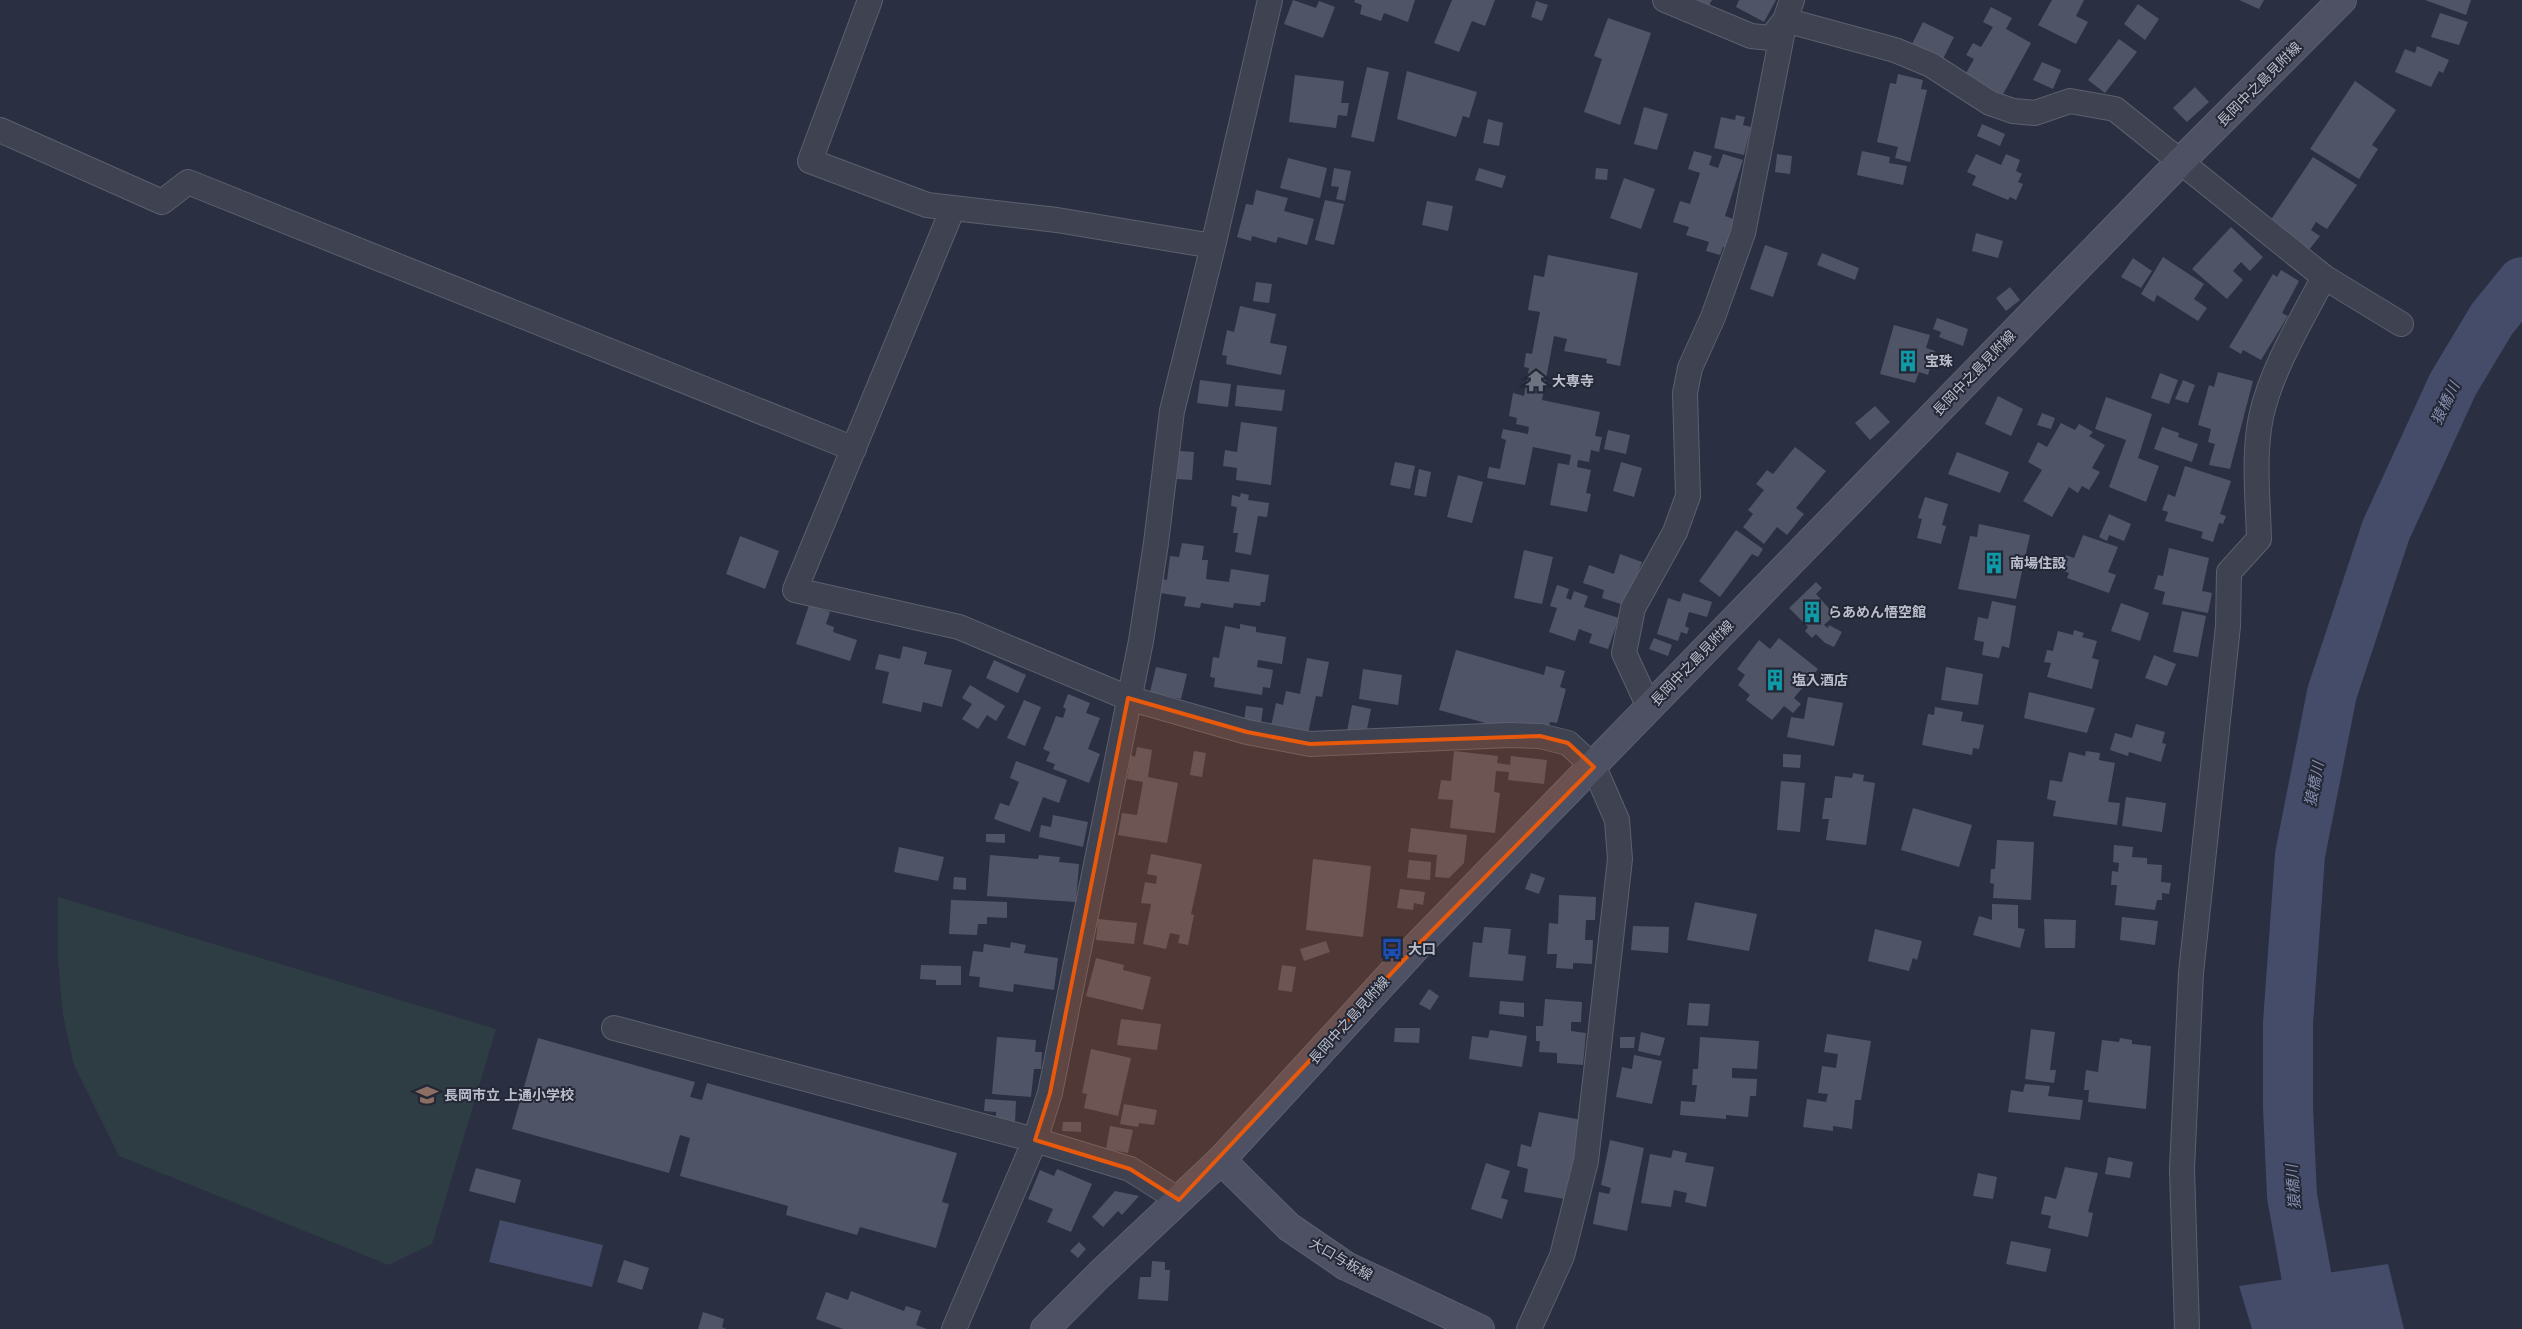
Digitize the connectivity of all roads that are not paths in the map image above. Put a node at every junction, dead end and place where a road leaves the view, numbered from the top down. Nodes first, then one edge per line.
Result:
1 (870, 0) edge
2 (1270, 0) edge
3 (1665, 0) edge
4 (2342, 0) edge
5 (1789, 10) edge
6 (0, 130) edge
7 (2180, 162) junction
8 (953, 208) junction
9 (1213, 246) junction
10 (2324, 277) junction
11 (2401, 324) dead end
12 (854, 450) junction
13 (1128, 698) junction
14 (1649, 707) junction
15 (1594, 766) junction
16 (614, 1028) dead end
17 (1035, 1140) junction
18 (1221, 1160) junction
19 (1179, 1200) junction
20 (954, 1329) edge
21 (1045, 1329) edge
22 (1480, 1329) edge
23 (1529, 1329) edge
24 (2187, 1329) edge

1 - 8 street
2 - 9 street
3 - 5 street
4 - 7 main road, 長岡中之島見附線
5 - 7 street
5 - 14 street
6 - 12 street
7 - 10 street
7 - 14 main road, 長岡中之島見附線
8 - 9 street
8 - 12 street
9 - 13 street
10 - 11 street
10 - 24 street
12 - 13 street
13 - 15 street
13 - 17 street
14 - 15 main road, 長岡中之島見附線
15 - 18 main road, 長岡中之島見附線
15 - 23 street
16 - 17 street
17 - 19 street
17 - 20 street
18 - 19 main road, 長岡中之島見附線
18 - 22 main road, 大口与板線
19 - 21 main road, 長岡中之島見附線

